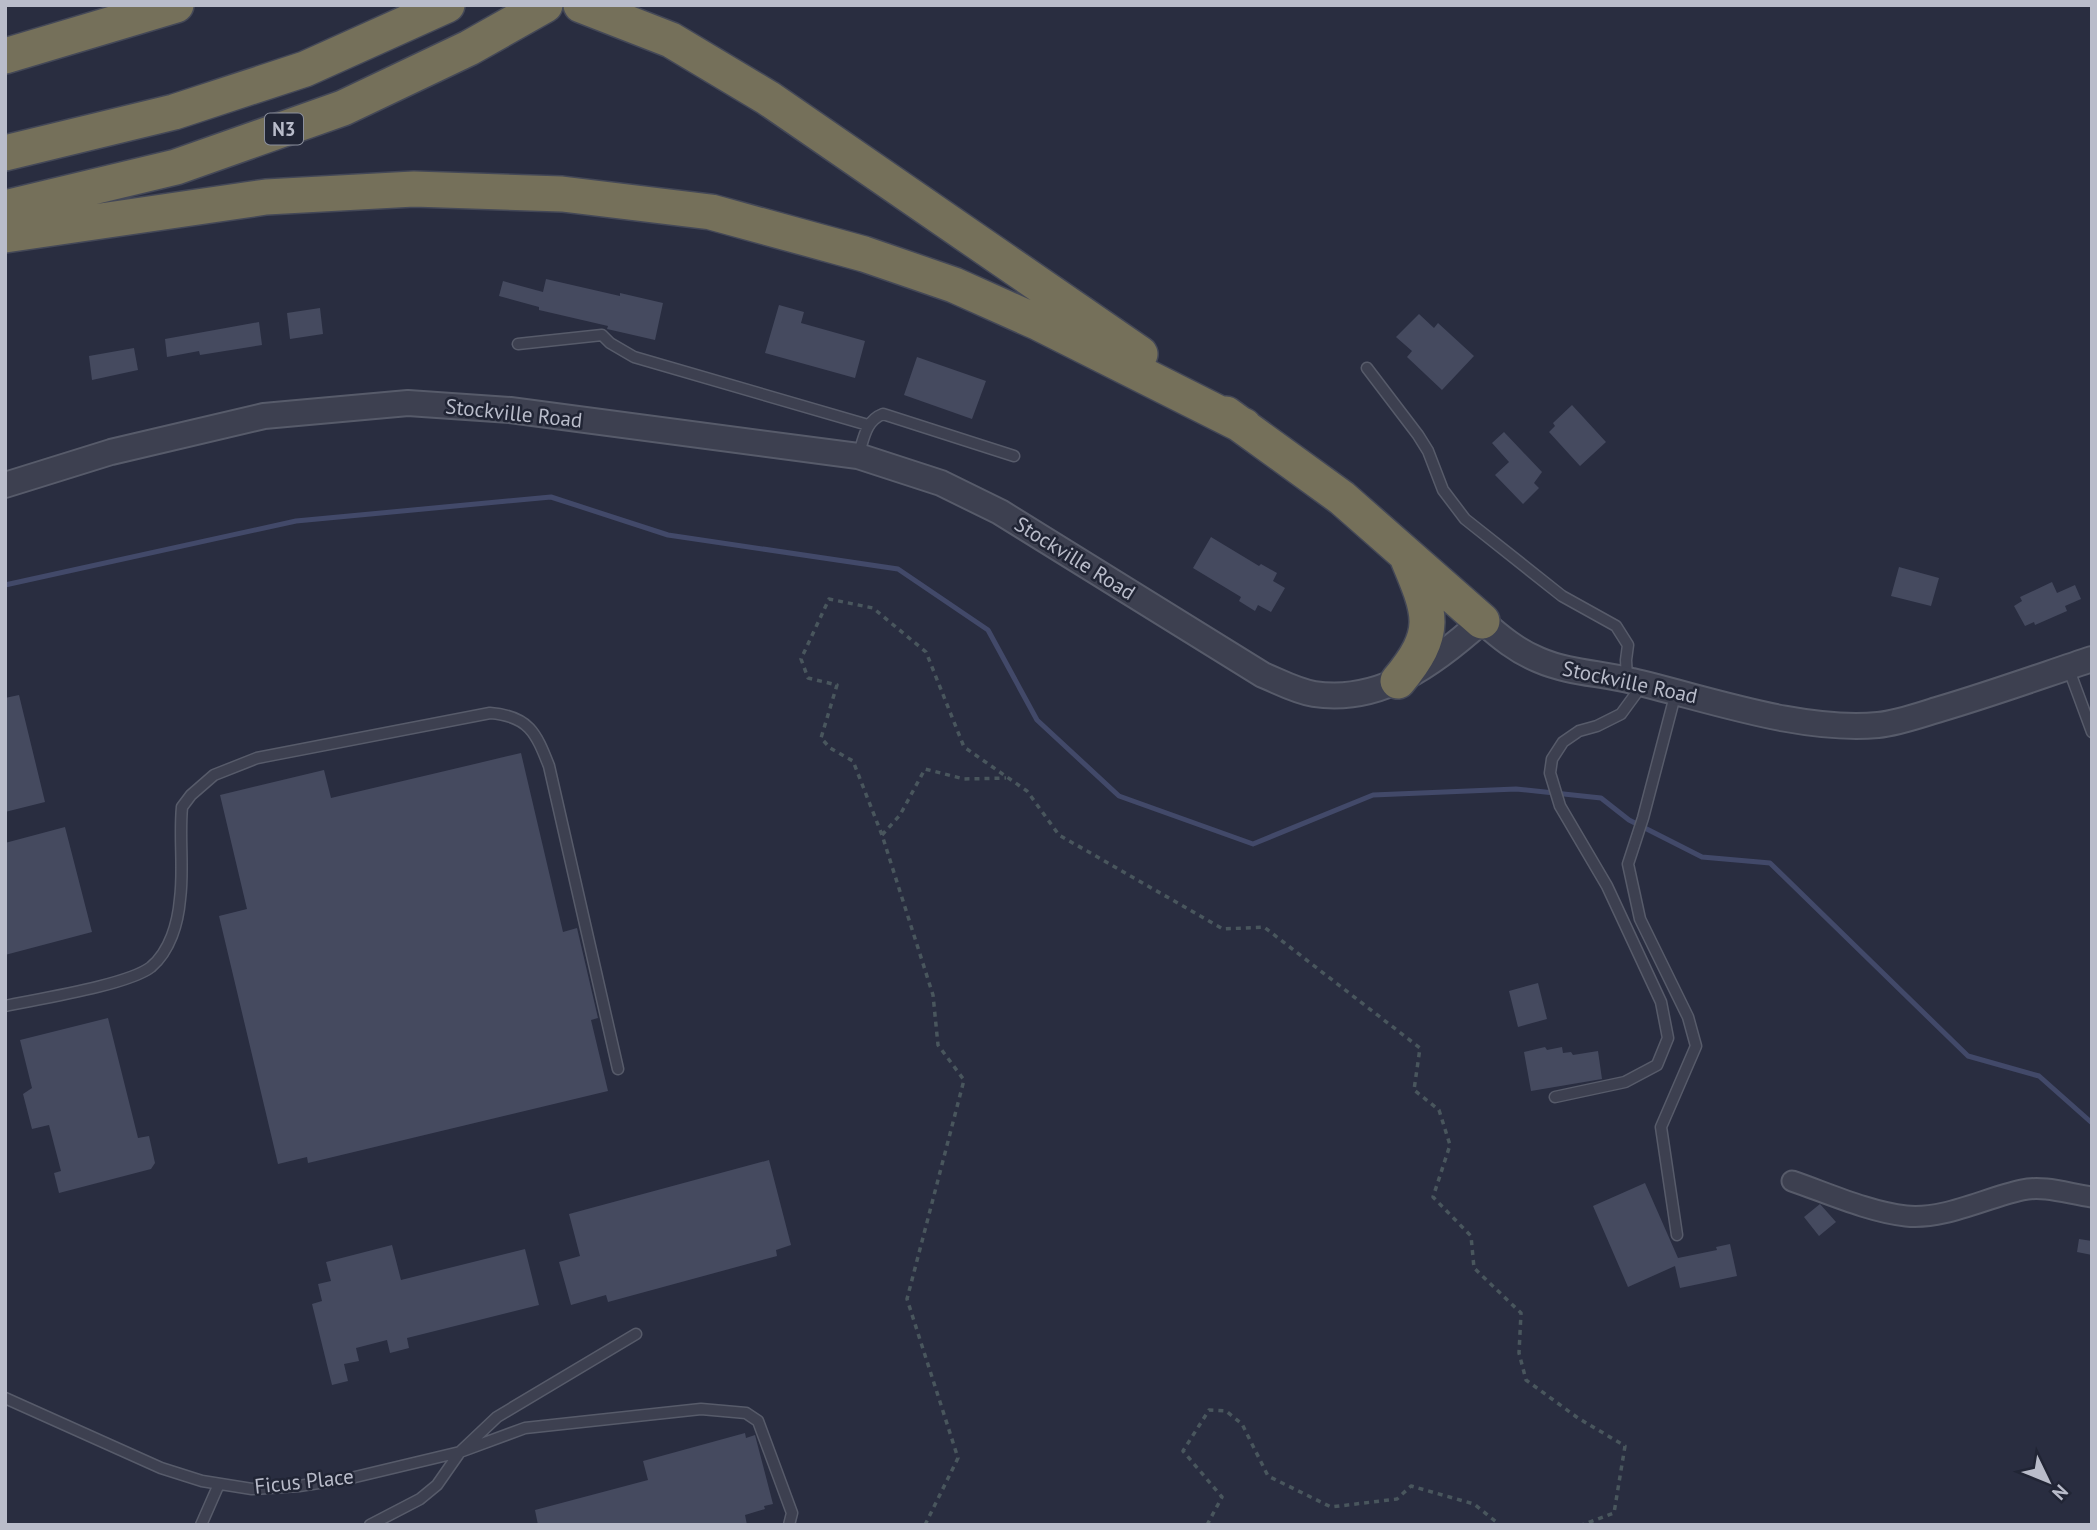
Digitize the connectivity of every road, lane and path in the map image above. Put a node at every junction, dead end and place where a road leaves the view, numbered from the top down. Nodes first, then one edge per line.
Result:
1 (176, 5) edge
2 (447, 5) edge
3 (545, 5) edge
4 (581, 5) edge
5 (5, 56) edge
6 (5, 153) edge
7 (5, 208) edge
8 (5, 235) edge
9 (518, 344) dead end
10 (1367, 368) dead end
11 (868, 425) junction
12 (1244, 426) junction
13 (858, 456) junction
14 (1014, 456) dead end
15 (5, 485) edge
16 (1405, 552) junction
17 (1482, 621) junction
18 (2092, 659) edge
19 (2068, 667) junction
20 (1398, 681) junction
21 (1636, 681) junction
22 (1676, 691) junction
23 (2092, 733) edge
24 (1008, 778) junction
25 (882, 835) junction
26 (5, 1006) edge
27 (618, 1069) dead end
28 (1555, 1097) dead end
29 (1792, 1181) dead end
30 (2092, 1197) edge
31 (1677, 1235) dead end
32 (636, 1334) dead end
33 (5, 1398) edge
34 (460, 1452) junction
35 (219, 1484) junction
36 (204, 1523) edge
37 (370, 1525) edge
38 (789, 1525) edge
39 (925, 1525) edge
40 (1207, 1525) edge
41 (1500, 1525) edge
42 (1582, 1525) edge

1 - 5 highway
2 - 6 highway, N3
3 - 7 highway, N3
4 - 12 highway
8 - 12 highway
9 - 11 lane
10 - 21 lane
11 - 13 lane
11 - 14 lane
12 - 16 highway
13 - 15 street, Stockville Road
13 - 20 street, Stockville Road
16 - 17 highway
16 - 20 highway
17 - 20 street, Stockville Road
17 - 21 street, Stockville Road
18 - 19 street, Stockville Road
19 - 22 street, Stockville Road
19 - 23 lane
21 - 22 street, Stockville Road
21 - 28 lane
22 - 31 lane
24 - 25 path
24 - 25 path
24 - 42 path
25 - 39 path
26 - 27 lane
29 - 30 street
32 - 34 lane
33 - 35 lane, Ficus Place
34 - 35 lane, Ficus Place
34 - 37 lane
34 - 38 lane, Ficus Place
35 - 36 lane
40 - 41 path

